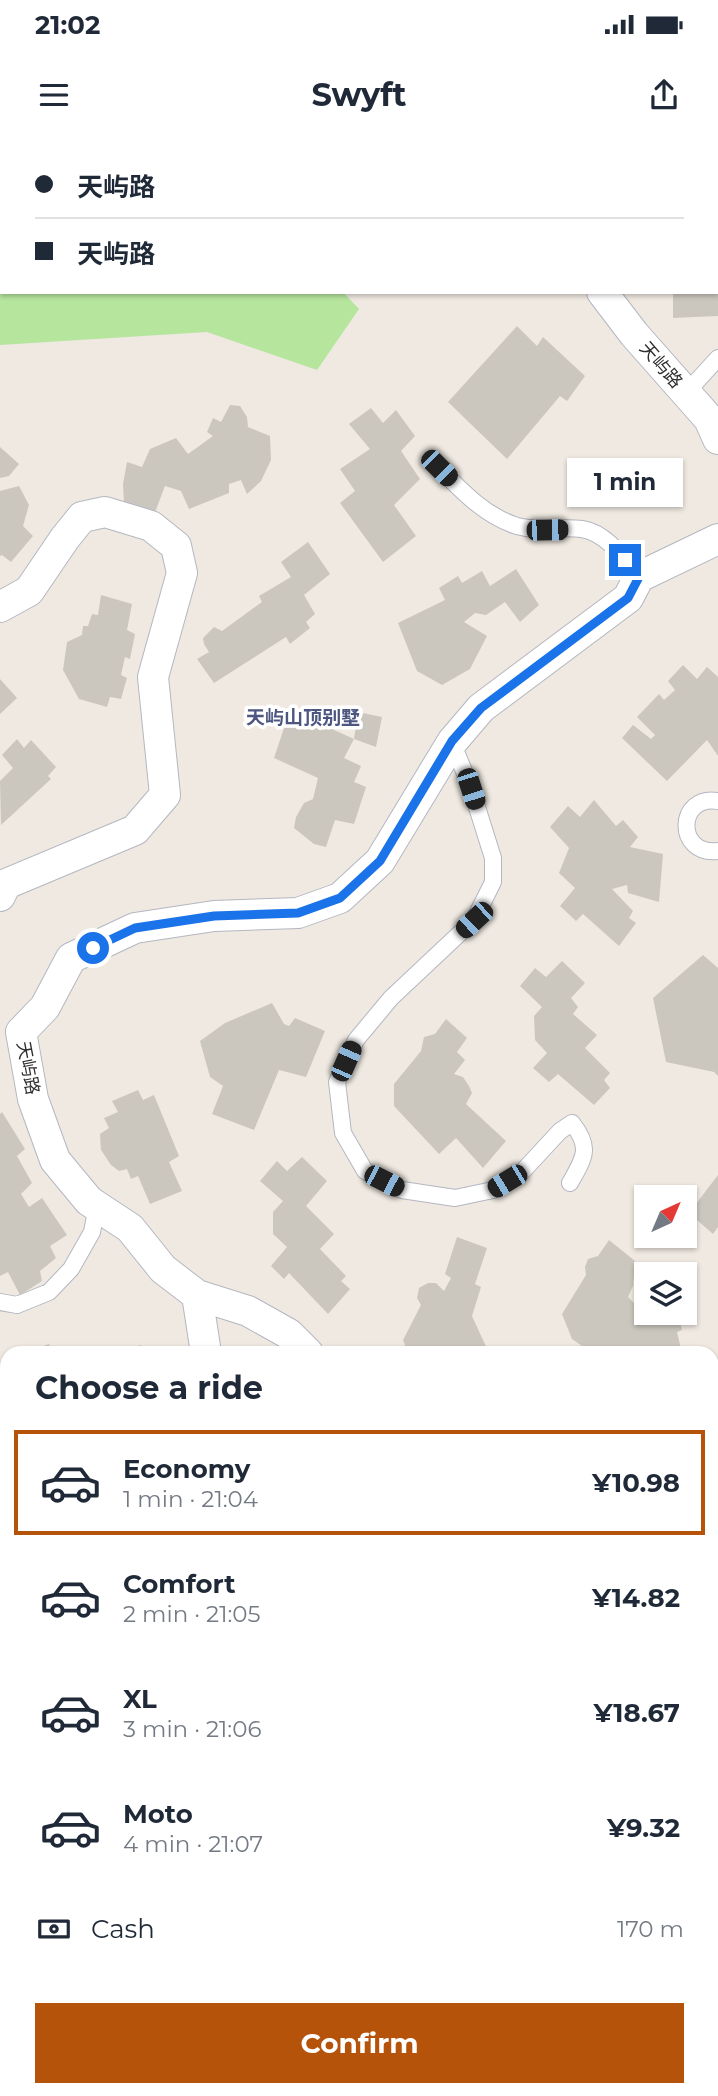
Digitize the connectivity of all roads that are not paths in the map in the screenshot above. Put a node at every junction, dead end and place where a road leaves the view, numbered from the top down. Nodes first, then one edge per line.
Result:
1 (604, 294) edge
2 (718, 358) edge
3 (686, 393) junction
4 (718, 439) edge
5 (439, 468) dead end
6 (718, 539) edge
7 (639, 577) junction
8 (0, 607) edge
9 (452, 741) junction
10 (718, 802) edge
11 (718, 851) edge
12 (0, 896) edge
13 (10, 1027) edge
14 (570, 1183) dead end
15 (97, 1206) junction
16 (197, 1295) junction
17 (0, 1302) edge
18 (205, 1346) edge
19 (301, 1346) edge

1 - 3 street, 天屿路
2 - 3 lane
3 - 4 street, 天屿路
5 - 7 lane
6 - 7 street, 天屿路
7 - 9 street, 天屿路
8 - 12 street
9 - 13 street, 天屿路
9 - 14 lane
10 - 11 lane
13 - 15 street, 天屿路
15 - 16 street, 天屿路
15 - 17 lane
16 - 18 street
16 - 19 street, 天屿路

